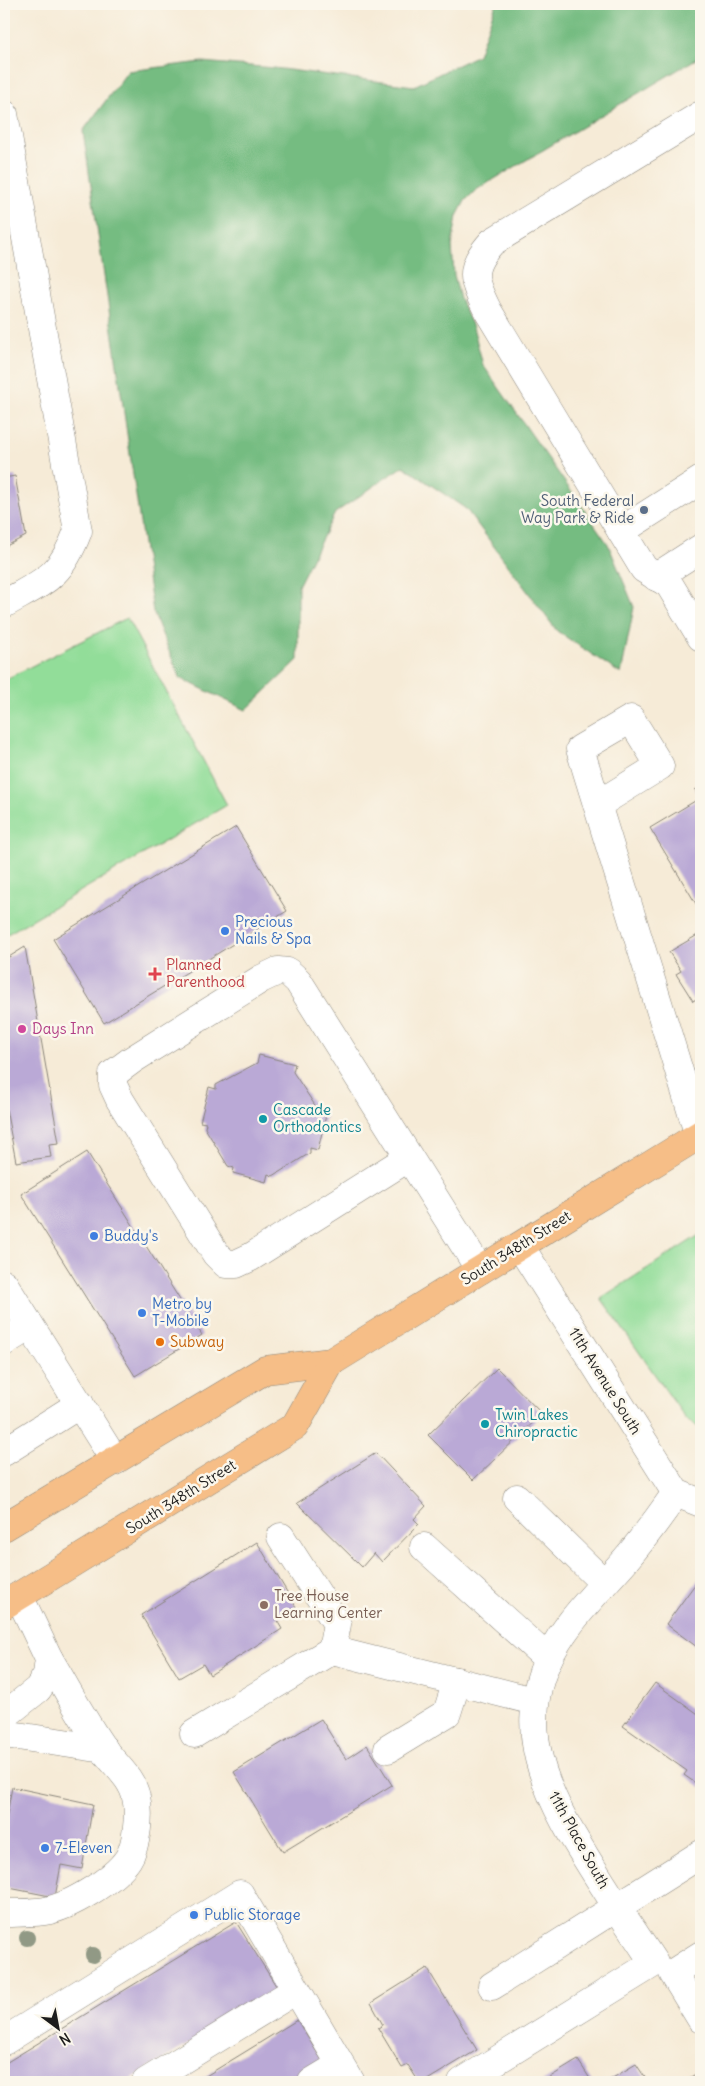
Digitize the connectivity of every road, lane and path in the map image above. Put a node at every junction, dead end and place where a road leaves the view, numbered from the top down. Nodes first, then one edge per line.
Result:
1 (4, 114) edge
2 (701, 115) edge
3 (701, 480) edge
4 (621, 531) junction
5 (701, 548) edge
6 (656, 577) junction
7 (4, 604) edge
8 (698, 625) edge
9 (597, 805) dead end
10 (700, 1135) edge
11 (408, 1158) junction
12 (520, 1246) junction
13 (480, 1270) junction
14 (4, 1284) edge
15 (30, 1326) junction
16 (4, 1342) edge
17 (331, 1362) junction
18 (80, 1404) junction
19 (4, 1452) edge
20 (115, 1461) junction
21 (676, 1493) junction
22 (517, 1498) dead end
23 (701, 1503) edge
24 (4, 1527) edge
25 (281, 1537) dead end
26 (424, 1547) dead end
27 (604, 1583) junction
28 (11, 1601) edge
29 (332, 1650) junction
30 (49, 1659) junction
31 (548, 1659) junction
32 (457, 1681) junction
33 (534, 1701) junction
34 (4, 1716) edge
35 (4, 1734) edge
36 (194, 1734) dead end
37 (388, 1748) dead end
38 (104, 1749) junction
39 (701, 1854) edge
40 (617, 1907) junction
41 (4, 1913) edge
42 (701, 1955) edge
43 (664, 1968) junction
44 (492, 1986) dead end
45 (296, 1990) junction
46 (701, 2019) edge
47 (4, 2041) edge
48 (346, 2073) edge
49 (146, 2082) edge
50 (312, 2082) edge
51 (462, 2082) edge

1 - 7 lane
2 - 4 lane
3 - 4 lane
4 - 6 lane
5 - 6 lane
6 - 8 lane
9 - 10 lane
10 - 12 main road, South 348th Street
11 - 11 lane
11 - 13 lane
12 - 13 main road, South 348th Street
12 - 21 lane, 11th Avenue South
13 - 17 main road, South 348th Street
14 - 15 lane
15 - 16 lane
15 - 18 lane
17 - 20 main road, South 348th Street
17 - 28 main road, South 348th Street
18 - 19 lane
18 - 20 lane
20 - 24 main road, South 348th Street
21 - 23 lane
21 - 27 lane, 11th Place South
22 - 27 lane
25 - 29 lane
26 - 31 lane
27 - 31 lane, 11th Place South
28 - 30 lane
29 - 32 lane
29 - 36 lane
30 - 34 lane
30 - 38 lane
31 - 33 lane, 11th Place South
32 - 33 lane
32 - 37 lane
33 - 40 lane, 11th Place South
35 - 38 lane
38 - 41 lane
39 - 40 lane
40 - 43 lane, 11th Place South
40 - 44 lane
42 - 43 lane
43 - 46 lane, 11th Place South
43 - 51 lane
45 - 47 lane
45 - 48 lane
45 - 49 lane
48 - 50 lane

